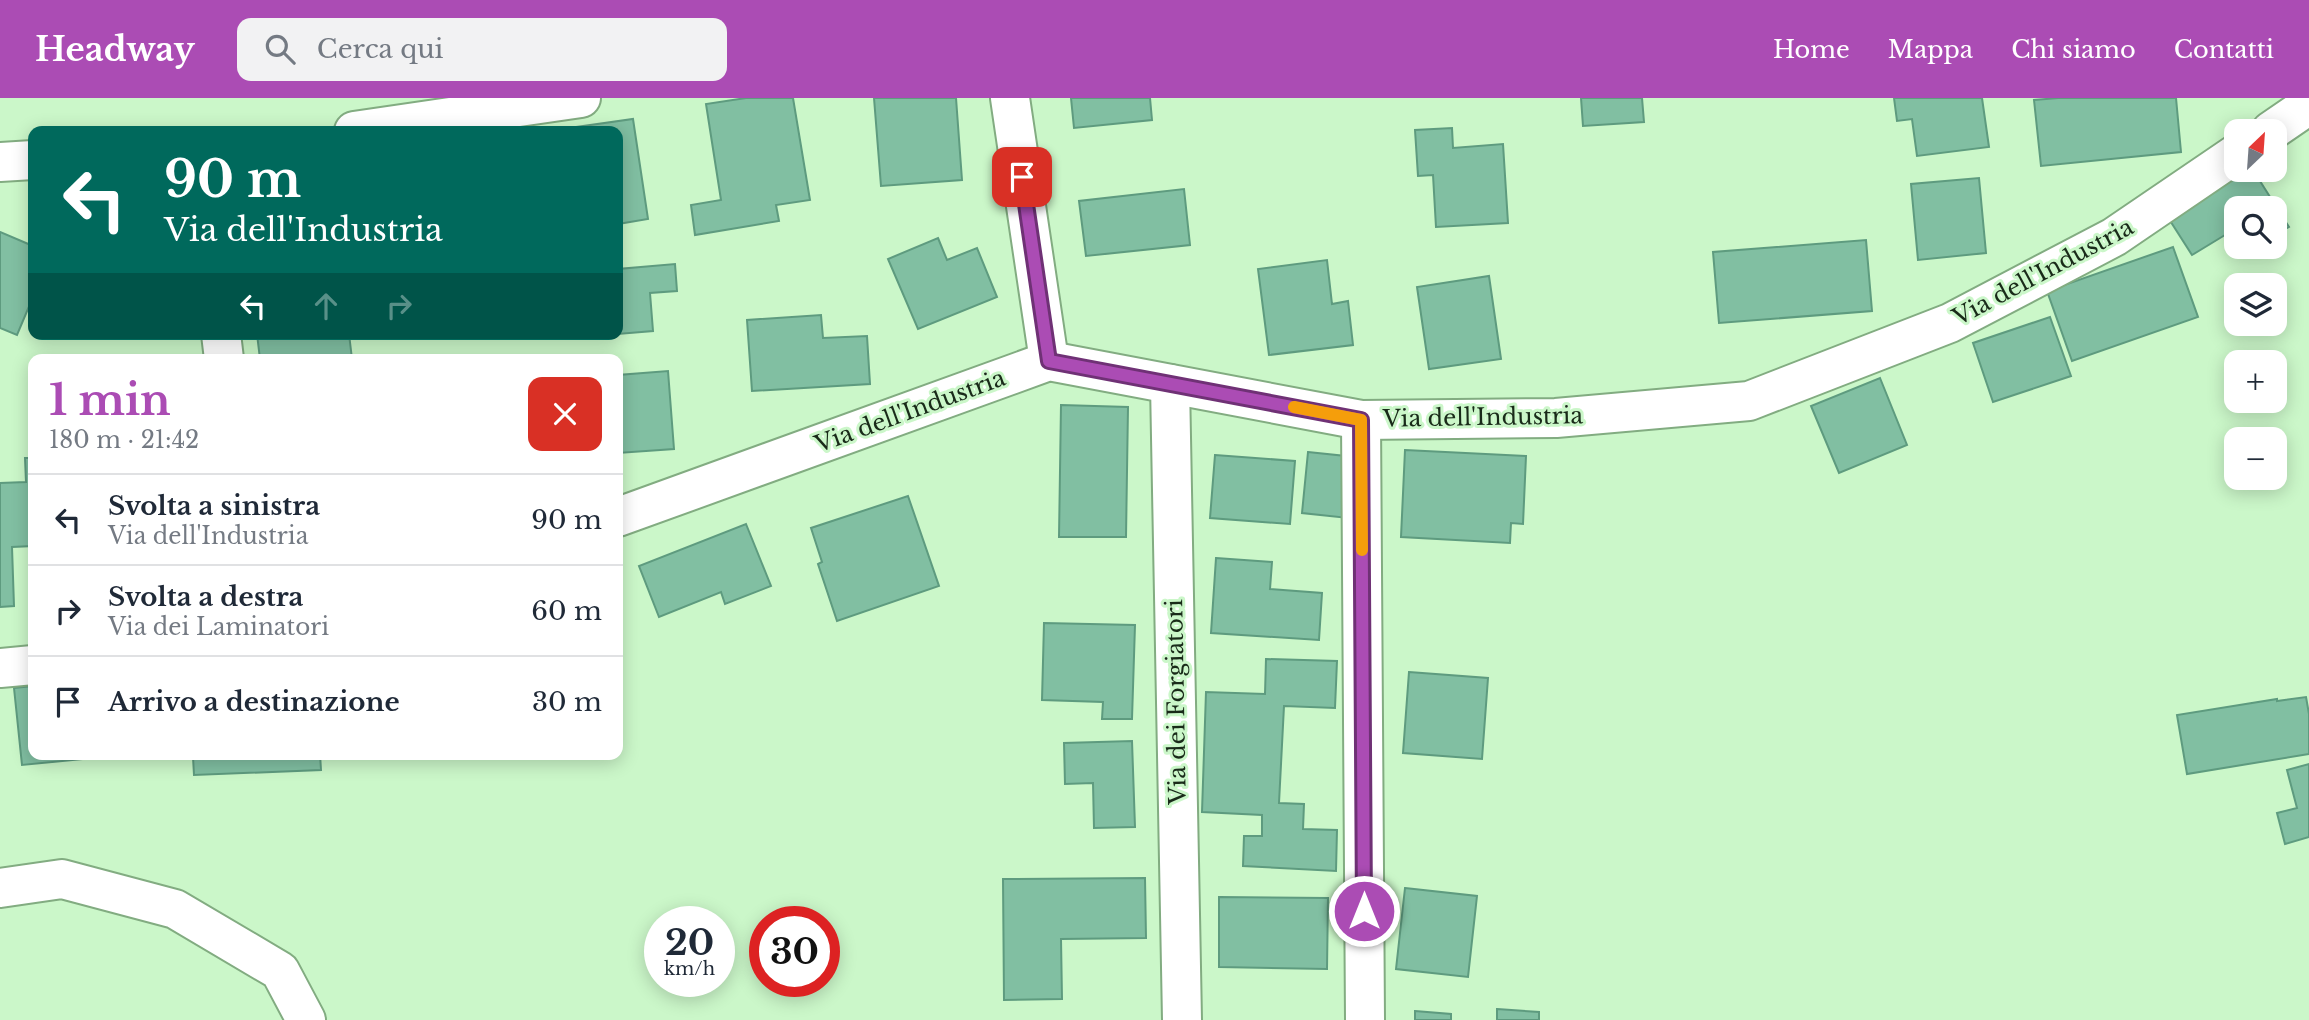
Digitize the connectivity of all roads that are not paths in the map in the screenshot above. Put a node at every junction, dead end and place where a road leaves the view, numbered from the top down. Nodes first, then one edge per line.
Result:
1 (582, 98) edge
2 (1010, 98) edge
3 (2309, 105) edge
4 (2287, 120) edge
5 (389, 126) edge
6 (28, 160) edge
7 (0, 162) edge
8 (2224, 162) edge
9 (1049, 361) junction
10 (1170, 384) junction
11 (1361, 420) junction
12 (623, 515) edge
13 (28, 665) edge
14 (0, 668) edge
15 (0, 888) edge
16 (306, 1020) edge
17 (1182, 1020) edge
18 (1365, 1020) edge

1 - 5 street
2 - 9 street
3 - 4 street
6 - 7 street
8 - 11 street, Via dell'Industria
9 - 10 street, Via dell'Industria
9 - 12 street, Via dell'Industria
10 - 11 street, Via dell'Industria
10 - 17 street, Via dei Forgiatori
11 - 18 street
13 - 14 street
15 - 16 street

